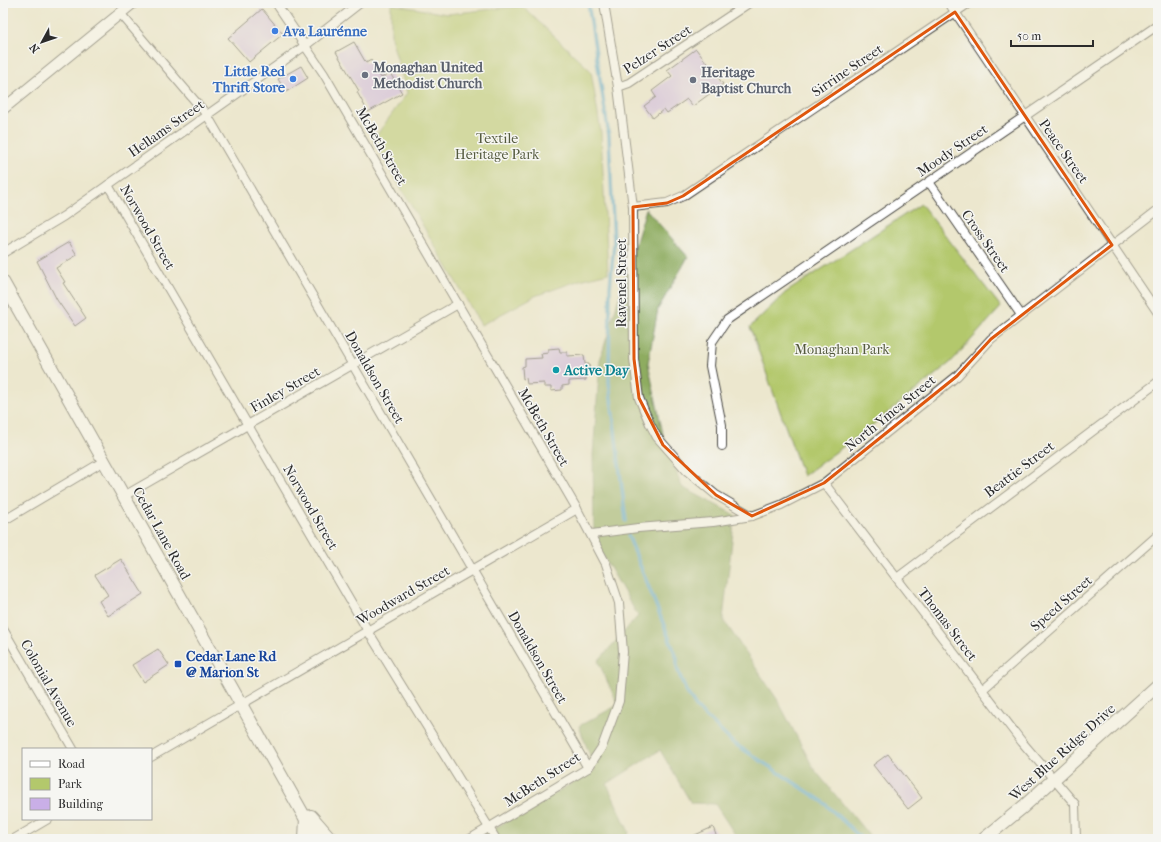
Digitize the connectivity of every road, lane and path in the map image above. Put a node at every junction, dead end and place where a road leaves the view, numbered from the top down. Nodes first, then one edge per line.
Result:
1 (133, 3) edge
2 (276, 3) edge
3 (360, 3) edge
4 (604, 3) edge
5 (749, 3) edge
6 (949, 3) edge
7 (969, 3) edge
8 (955, 12) junction
9 (120, 13) junction
10 (1158, 25) edge
11 (306, 45) junction
12 (618, 87) junction
13 (3, 109) edge
14 (208, 115) junction
15 (1024, 117) junction
16 (929, 182) junction
17 (108, 185) junction
18 (633, 207) junction
19 (1158, 210) edge
20 (1112, 245) junction
21 (3, 253) edge
22 (3, 282) edge
23 (458, 304) junction
24 (1158, 313) edge
25 (1021, 315) junction
26 (352, 365) junction
27 (1158, 382) edge
28 (248, 425) junction
29 (722, 446) dead end
30 (104, 461) junction
31 (824, 483) junction
32 (124, 496) junction
33 (577, 509) junction
34 (752, 516) junction
35 (3, 521) edge
36 (592, 534) junction
37 (1158, 535) edge
38 (472, 570) junction
39 (897, 578) junction
40 (3, 629) edge
41 (368, 631) junction
42 (1158, 685) edge
43 (982, 690) junction
44 (242, 704) junction
45 (72, 748) edge
46 (152, 756) edge
47 (588, 768) junction
48 (1053, 780) junction
49 (295, 798) junction
50 (306, 816) junction
51 (46, 820) edge
52 (489, 828) junction
53 (14, 839) edge
54 (305, 839) edge
55 (317, 839) edge
56 (331, 839) edge
57 (470, 839) edge
58 (496, 839) edge
59 (984, 839) edge
60 (1076, 839) edge

1 - 9 street
2 - 11 street, McBeth Street
3 - 11 street, Hellams Street
4 - 12 street, Ravenel Street
5 - 12 street, Pelzer Street
6 - 8 street, Peace Street
7 - 8 street, Sirrine Street
8 - 15 street, Peace Street
8 - 18 street, Sirrine Street
9 - 13 street
9 - 14 street, Donaldson Street
10 - 15 street, Moody Street
11 - 14 street, Hellams Street
11 - 23 street, McBeth Street
12 - 18 street, Ravenel Street
14 - 17 street, Hellams Street
14 - 26 street, Donaldson Street
15 - 16 street, Moody Street
15 - 20 street, Peace Street
16 - 25 street, Cross Street
16 - 29 street, Moody Street
17 - 21 street, Hellams Street
17 - 28 street, Norwood Street
18 - 34 street, Ravenel Street
19 - 20 street, North Ymca Street
20 - 24 street, Peace Street
20 - 25 street, North Ymca Street
22 - 30 main road, Cedar Lane Road
23 - 26 street, Finley Street
23 - 33 street, McBeth Street
25 - 31 street, North Ymca Street
26 - 28 street, Finley Street
26 - 38 street, Donaldson Street
27 - 39 street, Beattie Street
28 - 32 street, Finley Street
28 - 41 street, Norwood Street
30 - 32 main road, Cedar Lane Road
30 - 35 street
31 - 34 street, North Ymca Street
31 - 39 street, Thomas Street
32 - 44 main road, Cedar Lane Road
33 - 36 street, McBeth Street
33 - 38 street, Woodward Street
34 - 36 street, North Ymca Street
36 - 47 street, McBeth Street
37 - 43 street, Speed Street
38 - 41 street, Woodward Street
38 - 47 street, Donaldson Street
39 - 43 street, Thomas Street
40 - 45 street, Colonial Avenue
41 - 44 street, Woodward Street
41 - 52 street, Norwood Street
42 - 48 main road, West Blue Ridge Drive
43 - 48 street, Thomas Street
44 - 46 street, Woodward Street
44 - 49 main road, Cedar Lane Road
47 - 52 street, McBeth Street
48 - 59 main road, West Blue Ridge Drive
48 - 60 street, Thomas Street
49 - 50 main road, Cedar Lane Road
49 - 56 main road, Cedar Lane Road
50 - 54 main road
50 - 55 main road, Cedar Lane Road
51 - 53 street
52 - 57 street, McBeth Street
52 - 58 street, Norwood Street

